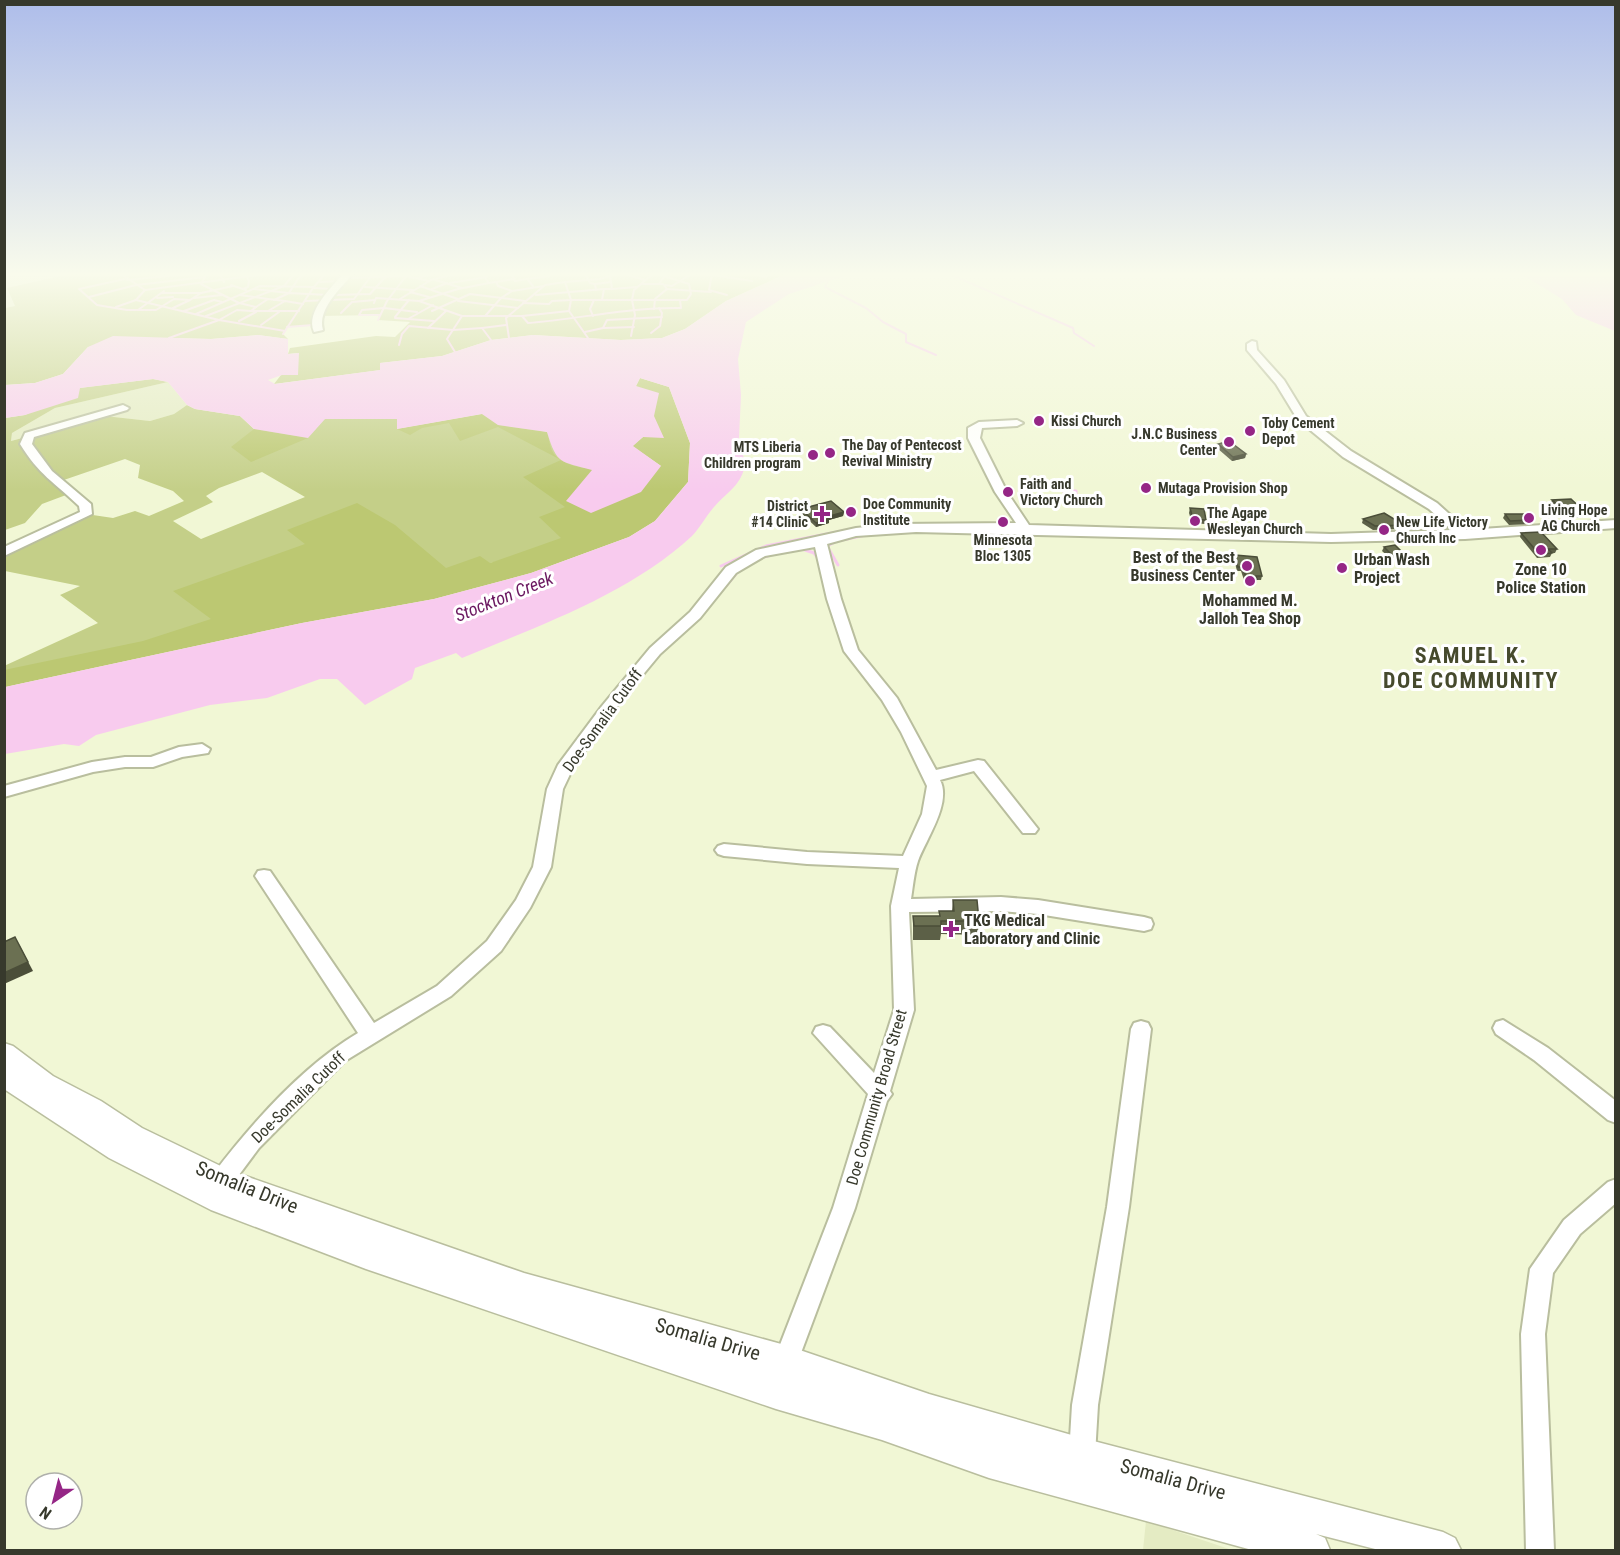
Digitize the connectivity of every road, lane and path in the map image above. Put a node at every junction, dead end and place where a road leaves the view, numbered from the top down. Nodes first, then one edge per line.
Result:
1 (1252, 344) dead end
2 (123, 408) dead end
3 (1017, 423) dead end
4 (1616, 524) edge
5 (1018, 528) junction
6 (1465, 535) junction
7 (820, 542) junction
8 (4, 552) edge
9 (202, 749) dead end
10 (931, 777) junction
11 (4, 792) edge
12 (1029, 829) dead end
13 (724, 850) dead end
14 (909, 862) junction
15 (264, 876) dead end
16 (900, 906) junction
17 (1144, 924) dead end
18 (1503, 1028) dead end
19 (1141, 1029) dead end
20 (824, 1033) dead end
21 (370, 1034) junction
22 (4, 1053) edge
23 (4, 1075) edge
24 (880, 1094) junction
25 (1616, 1114) edge
26 (222, 1180) junction
27 (1616, 1189) edge
28 (785, 1361) junction
29 (776, 1393) junction
30 (1082, 1455) junction
31 (1313, 1551) edge
32 (1443, 1551) edge
33 (1540, 1551) edge

1 - 6 street
2 - 8 street
3 - 5 street
4 - 6 street
5 - 6 street
5 - 7 street
7 - 10 street, Doe Community Broad Street
7 - 21 street, Doe-Somalia Cutoff
9 - 11 street
10 - 12 street
10 - 14 street, Doe Community Broad Street
13 - 14 street
14 - 16 street, Doe Community Broad Street
15 - 21 street
16 - 17 street
16 - 24 street, Doe Community Broad Street
18 - 25 street
19 - 30 street
20 - 24 street
21 - 26 street, Doe-Somalia Cutoff
22 - 26 main road, Somalia Drive
23 - 29 main road, Somalia Drive
24 - 28 street, Doe Community Broad Street
26 - 28 main road, Somalia Drive
27 - 33 street
28 - 29 street, Doe Community Broad Street
28 - 30 main road, Somalia Drive
29 - 31 main road, Somalia Drive
30 - 32 main road, Somalia Drive

